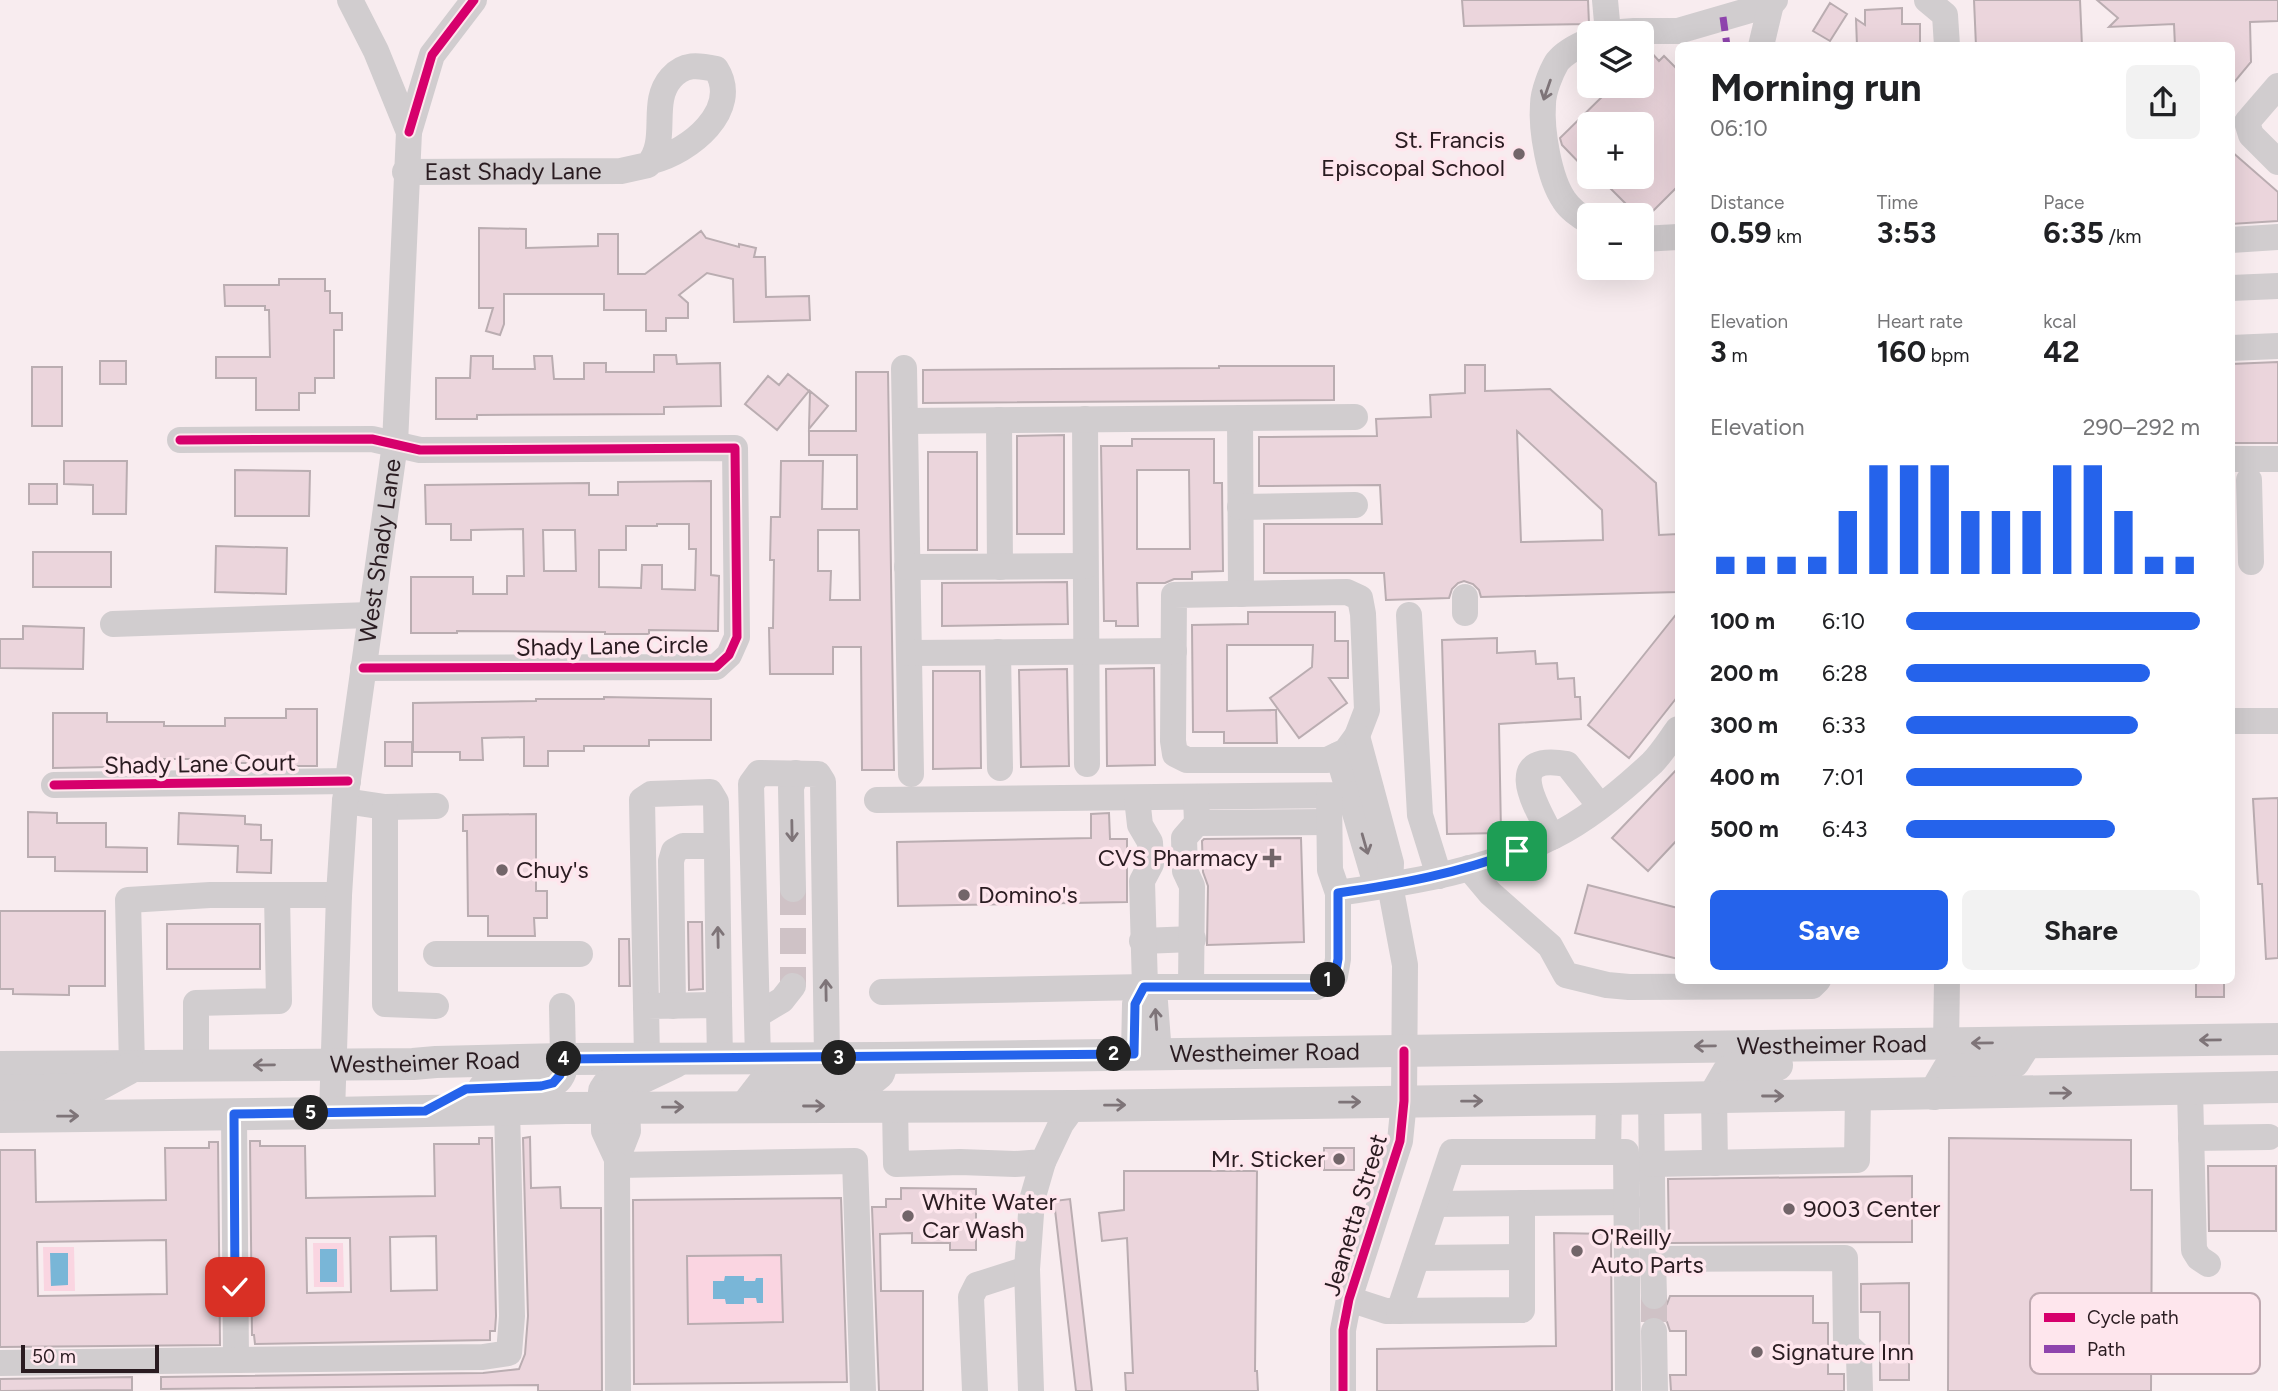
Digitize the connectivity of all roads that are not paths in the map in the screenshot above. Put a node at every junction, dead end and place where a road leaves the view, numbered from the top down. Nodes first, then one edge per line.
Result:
1 (350, 0) edge
2 (474, 0) edge
3 (1605, 0) edge
4 (1927, 0) edge
5 (1773, 2) edge
6 (1607, 21) edge
7 (1654, 34) edge
8 (1685, 38) edge
9 (1762, 42) edge
10 (1947, 42) edge
11 (1577, 47) edge
12 (2278, 86) edge
13 (409, 132) junction
14 (652, 161) dead end
15 (2278, 162) edge
16 (405, 172) junction
17 (1577, 212) edge
18 (1675, 237) edge
19 (2278, 237) edge
20 (1654, 238) edge
21 (2235, 240) edge
22 (2278, 286) edge
23 (2235, 288) edge
24 (2278, 346) edge
25 (2235, 348) edge
26 (904, 368) dead end
27 (1355, 416) dead end
28 (1240, 418) junction
29 (1085, 419) junction
30 (999, 420) junction
31 (905, 421) junction
32 (180, 440) dead end
33 (395, 444) junction
34 (2235, 459) edge
35 (2278, 459) edge
36 (2249, 480) dead end
37 (1355, 505) dead end
38 (1240, 508) junction
39 (2251, 562) dead end
40 (1086, 566) junction
41 (907, 567) junction
42 (1000, 567) junction
43 (1241, 594) junction
44 (1412, 609) dead end
45 (370, 615) junction
46 (113, 624) dead end
47 (1174, 651) junction
48 (998, 652) junction
49 (1086, 652) junction
50 (909, 653) junction
51 (363, 668) junction
52 (2278, 720) edge
53 (2235, 721) edge
54 (1675, 733) edge
55 (1357, 736) junction
56 (1338, 755) junction
57 (1087, 764) dead end
58 (1000, 768) dead end
59 (796, 773) junction
60 (911, 774) dead end
61 (54, 785) dead end
62 (346, 791) junction
63 (1137, 798) junction
64 (877, 800) dead end
65 (1345, 801) junction
66 (436, 806) dead end
67 (1600, 806) junction
68 (385, 807) junction
69 (1196, 810) junction
70 (1552, 837) junction
71 (717, 853) junction
72 (1469, 868) junction
73 (1439, 876) junction
74 (1390, 885) junction
75 (793, 889) tunnel mouth
76 (1338, 893) junction
77 (277, 895) junction
78 (339, 895) junction
79 (1192, 939) junction
80 (1142, 941) junction
81 (436, 954) dead end
82 (580, 954) dead end
83 (1814, 984) edge
84 (1947, 984) edge
85 (793, 986) dead end
86 (1144, 987) junction
87 (1191, 987) junction
88 (882, 992) dead end
89 (719, 1005) junction
90 (436, 1006) dead end
91 (562, 1006) dead end
92 (659, 1006) junction
93 (757, 1016) junction
94 (2278, 1039) edge
95 (2026, 1043) junction
96 (1848, 1044) junction
97 (1946, 1044) junction
98 (1404, 1051) junction
99 (1147, 1054) junction
100 (647, 1058) junction
101 (827, 1058) junction
102 (884, 1058) junction
103 (563, 1059) junction
104 (679, 1059) junction
105 (720, 1059) junction
106 (758, 1059) junction
107 (332, 1064) junction
108 (196, 1065) junction
109 (132, 1066) junction
110 (0, 1067) edge
111 (2278, 1087) edge
112 (2190, 1090) junction
113 (0, 1091) edge
114 (1934, 1094) junction
115 (1858, 1095) junction
116 (1714, 1096) junction
117 (1651, 1098) junction
118 (1609, 1099) junction
119 (1404, 1101) junction
120 (746, 1106) junction
121 (895, 1106) junction
122 (1074, 1106) junction
123 (615, 1108) junction
124 (507, 1109) junction
125 (425, 1111) junction
126 (332, 1113) junction
127 (234, 1114) junction
128 (0, 1117) edge
129 (2269, 1137) dead end
130 (2191, 1138) junction
131 (1608, 1152) junction
132 (617, 1162) junction
133 (1043, 1162) junction
134 (1715, 1163) junction
135 (1652, 1164) junction
136 (1628, 1202) junction
137 (1522, 1203) junction
138 (1435, 1204) junction
139 (1522, 1257) junction
140 (1417, 1258) junction
141 (1653, 1259) junction
142 (2208, 1264) dead end
143 (1027, 1269) junction
144 (1654, 1296) tunnel mouth
145 (1349, 1299) junction
146 (1399, 1311) junction
147 (1654, 1331) tunnel mouth
148 (236, 1360) junction
149 (0, 1363) edge
150 (618, 1391) edge
151 (863, 1391) edge
152 (975, 1391) edge
153 (1031, 1391) edge
154 (1343, 1391) edge
155 (1628, 1391) edge
156 (1655, 1391) edge
157 (1860, 1391) edge

1 - 13 street, West Shady Lane
2 - 13 street, East Shady Lane
3 - 6 street
4 - 10 street
5 - 8 street
5 - 9 street
7 - 8 street
11 -> 17 street
12 - 15 street
13 - 16 street, West Shady Lane
14 - 16 street, East Shady Lane
16 - 33 street, West Shady Lane
18 - 20 street
19 - 21 street
22 - 23 street
24 - 25 street
26 - 31 street
27 - 28 street
28 - 29 street
28 - 38 street
29 - 30 street
29 - 40 street
30 - 31 street
30 - 42 street
31 - 41 street
32 - 33 street
33 - 45 street, West Shady Lane
33 - 51 street, Shady Lane Circle
34 - 35 street
36 - 39 street
37 - 38 street
38 - 43 street
40 - 42 street
40 - 49 street
41 - 42 street
41 - 50 street
43 - 47 street
43 - 55 street
44 - 73 street
45 - 46 street
45 - 51 street, West Shady Lane
47 - 49 street
47 - 56 street
48 - 49 street
48 - 50 street
48 - 58 street
49 - 57 street
50 - 60 street
51 - 62 street, West Shady Lane
52 - 53 street
54 - 67 street
55 - 56 street
55 - 65 street
56 - 65 street
59 -> 75 street
59 - 93 street
101 -> 59 street
61 - 62 street, Shady Lane Court
62 - 68 street, Shady Lane Court
62 - 78 street, West Shady Lane
63 - 64 street
63 - 69 street
63 - 80 street
65 - 69 street
65 - 74 street, Jeanetta Street
65 - 76 street
66 - 68 street, Shady Lane Court
67 - 70 street
67 - 70 street
68 - 90 street
69 - 79 street
70 - 72 street
89 -> 71 street
71 - 92 street
71 - 92 street
72 - 73 street
72 - 83 street
73 - 74 street
74 - 76 street
74 - 98 street, Jeanetta Street
76 - 87 street
77 - 78 street
77 - 108 street
77 - 109 street
78 - 107 street, West Shady Lane
79 - 80 street
79 - 87 street
80 - 86 street
81 - 82 street
84 - 97 street
85 - 93 street
86 - 87 street
86 - 88 street
86 - 99 street
89 - 92 street
89 - 105 street
91 - 103 street
92 - 100 street
93 - 106 street
94 -> 95 main road, Westheimer Road
95 -> 97 main road, Westheimer Road
95 - 114 main road
96 - 97 main road, Westheimer Road
96 -> 98 main road, Westheimer Road
96 - 116 main road
98 - 99 main road, Westheimer Road
98 - 119 street, Jeanetta Street
99 - 102 main road, Westheimer Road
99 - 121 main road
100 - 103 main road, Westheimer Road
100 - 104 main road, Westheimer Road
101 - 102 main road, Westheimer Road
101 - 106 main road, Westheimer Road
102 - 120 main road
103 - 107 main road, Westheimer Road
103 - 125 main road
104 - 105 main road, Westheimer Road
104 - 123 main road
105 - 106 main road, Westheimer Road
107 -> 108 main road, Westheimer Road
107 - 126 street, West Shady Lane
108 - 109 main road, Westheimer Road
109 - 110 main road, Westheimer Road
109 - 113 main road
111 - 112 main road, Westheimer Road
114 -> 112 main road, Westheimer Road
112 - 130 street
114 - 115 main road, Westheimer Road
116 -> 115 main road, Westheimer Road
115 - 134 street
116 - 117 main road, Westheimer Road
116 - 134 street
117 - 118 main road, Westheimer Road
117 - 135 street
119 -> 118 main road, Westheimer Road
118 - 131 street
122 -> 119 main road, Westheimer Road
119 - 145 street, Jeanetta Street
120 -> 121 main road, Westheimer Road
123 -> 120 main road, Westheimer Road
121 - 122 main road, Westheimer Road
121 - 133 street
122 - 133 street
123 - 124 main road, Westheimer Road
123 - 132 street
124 - 125 main road, Westheimer Road
124 - 148 street
125 - 126 main road, Westheimer Road
126 - 127 main road, Westheimer Road
128 -> 127 main road, Westheimer Road
127 - 148 street
129 - 130 street
130 - 142 street
131 - 136 street
131 - 138 street
132 - 150 street
132 - 151 street
133 - 143 street
134 - 135 street
135 - 141 street
136 - 137 street
136 - 155 street
137 - 138 street
137 - 139 street
138 - 140 street
139 - 140 street
139 - 146 street
140 - 146 street
141 - 144 street
141 - 157 street
143 - 152 street
143 - 153 street
145 - 146 street
145 - 154 street, Jeanetta Street
147 - 156 street
148 - 149 street

